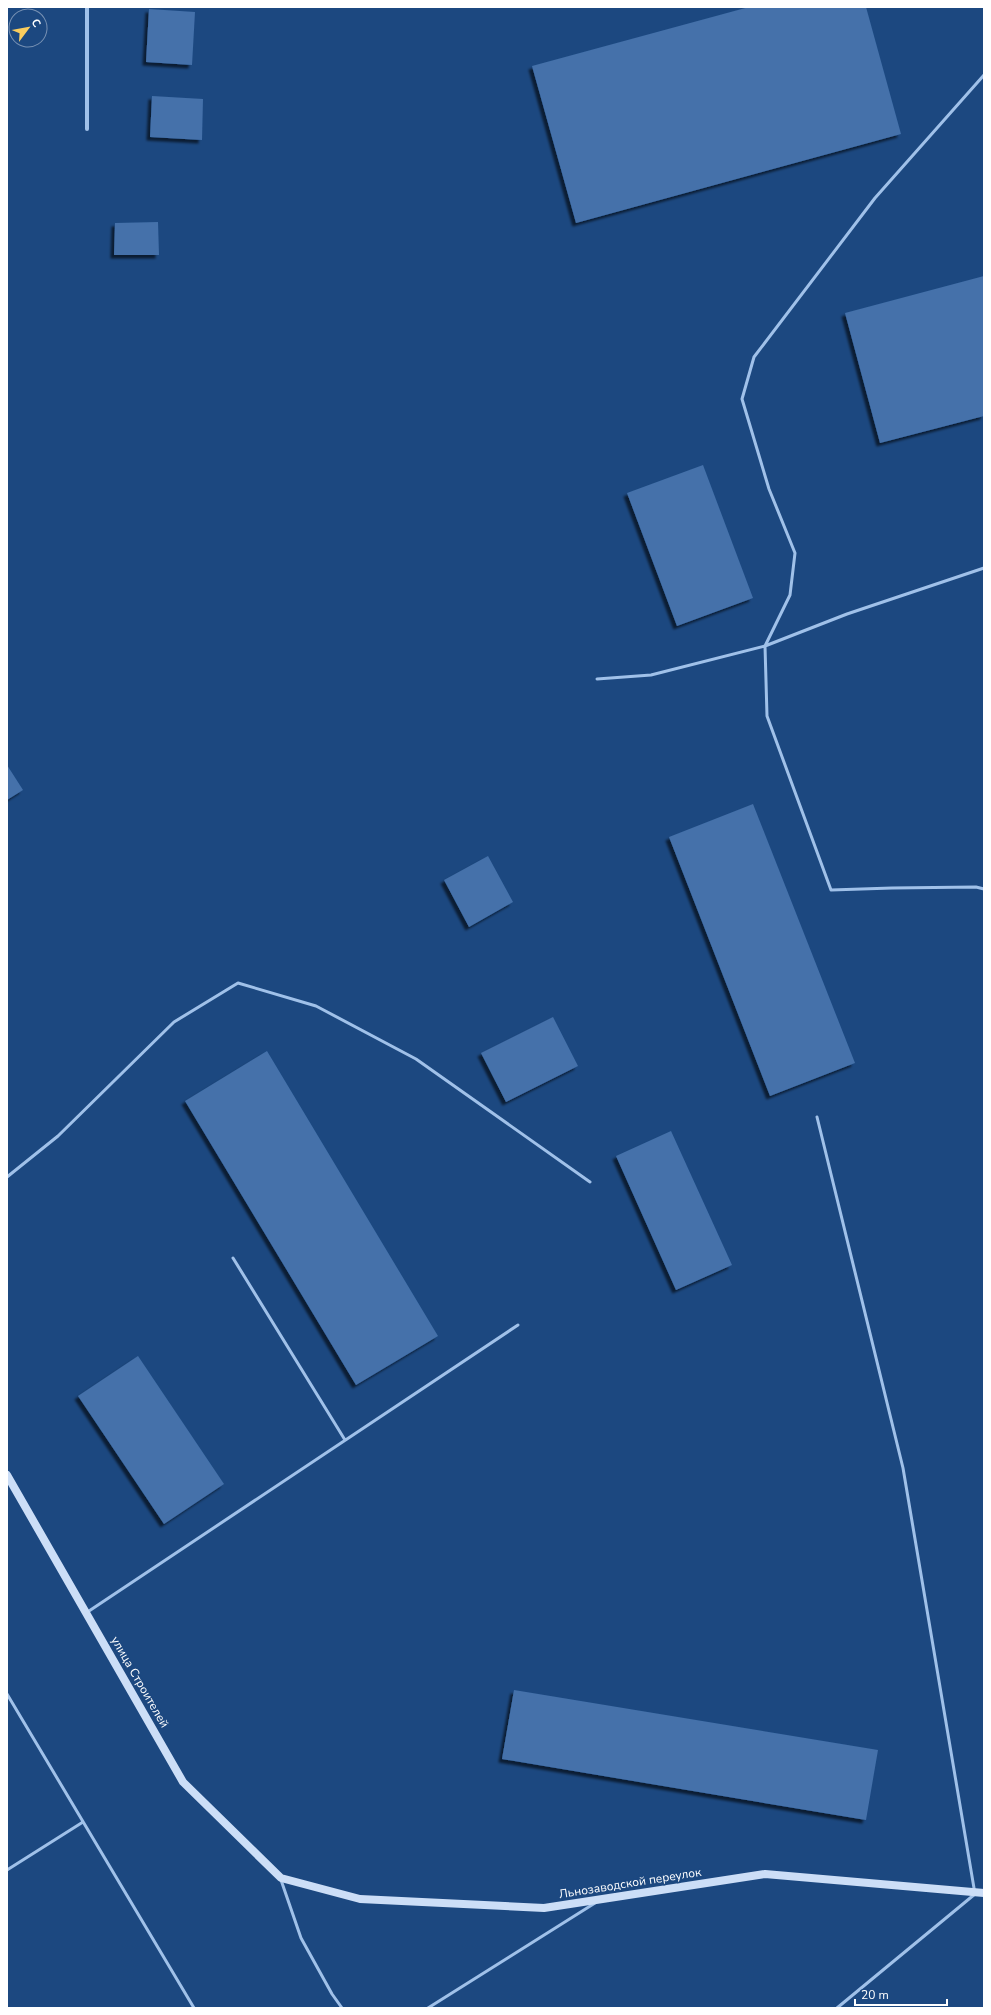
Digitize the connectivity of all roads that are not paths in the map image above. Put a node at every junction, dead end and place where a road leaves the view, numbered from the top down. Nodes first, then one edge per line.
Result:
1 (87, 7) edge
2 (984, 75) edge
3 (87, 128) dead end
4 (984, 568) edge
5 (765, 646) junction
6 (597, 679) dead end
7 (984, 889) edge
8 (818, 1117) dead end
9 (7, 1178) edge
10 (590, 1182) dead end
11 (233, 1258) dead end
12 (518, 1325) dead end
13 (345, 1440) junction
14 (7, 1475) edge
15 (86, 1613) junction
16 (7, 1694) edge
17 (83, 1822) junction
18 (7, 1870) edge
19 (281, 1878) junction
20 (984, 1893) edge
21 (975, 1894) junction
22 (600, 1900) junction
23 (194, 2008) edge
24 (342, 2008) edge
25 (428, 2008) edge
26 (837, 2008) edge

1 - 3 street
2 - 5 lane
4 - 5 lane
5 - 6 lane
5 - 7 lane
8 - 21 lane
9 - 10 lane
11 - 13 lane
12 - 13 lane
13 - 15 lane
14 - 15 street, улица Строителей
15 - 19 street, улица Строителей
16 - 17 lane
17 - 18 lane
17 - 23 lane
19 - 22 street, Льнозаводской переулок
19 - 24 lane
20 - 21 street, Льнозаводской переулок
21 - 22 street, Льнозаводской переулок
21 - 26 lane
22 - 25 lane

